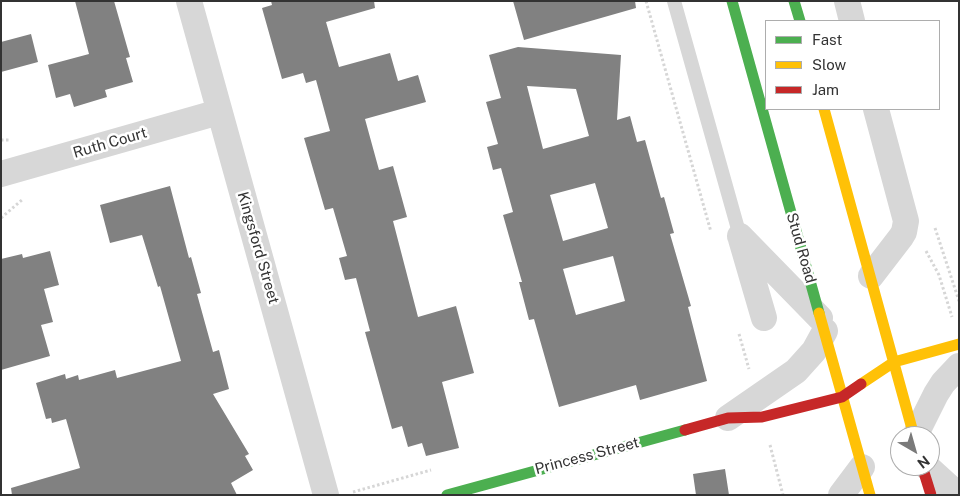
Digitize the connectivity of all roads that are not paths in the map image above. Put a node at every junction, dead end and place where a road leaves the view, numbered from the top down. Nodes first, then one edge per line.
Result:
1 (189, 1) edge
2 (674, 1) edge
3 (732, 1) edge
4 (794, 1) edge
5 (846, 1) edge
6 (800, 20) edge
7 (852, 20) edge
8 (824, 110) edge
9 (876, 110) edge
10 (219, 112) junction
11 (1, 174) edge
12 (740, 236) junction
13 (871, 276) junction
14 (764, 318) dead end
15 (822, 324) junction
16 (959, 344) edge
17 (894, 362) junction
18 (959, 366) edge
19 (842, 396) junction
20 (728, 418) junction
21 (911, 426) edge
22 (919, 426) edge
23 (862, 467) junction
24 (926, 476) edge
25 (936, 476) edge
26 (326, 495) edge
27 (447, 495) edge
28 (841, 495) edge
29 (870, 495) edge
30 (930, 495) edge
31 (958, 495) edge

1 - 10 street, Kingsford Street
2 - 12 lane
3 - 15 main road, Stud Road
4 - 6 main road
5 - 7 street
8 - 13 main road
9 - 13 street
10 - 11 street, Ruth Court
10 - 26 street, Kingsford Street
12 - 14 street
12 - 15 street
13 - 17 main road
15 - 19 main road, Stud Road
15 - 20 street, Princess Street
16 - 17 main road, Princess Street
17 - 19 main road, Princess Street
17 - 21 main road
18 - 22 street
19 - 20 main road, Princess Street
19 - 23 main road, Stud Road
20 - 27 main road, Princess Street
23 - 28 street
23 - 29 main road, Stud Road
24 - 30 main road
25 - 31 street

